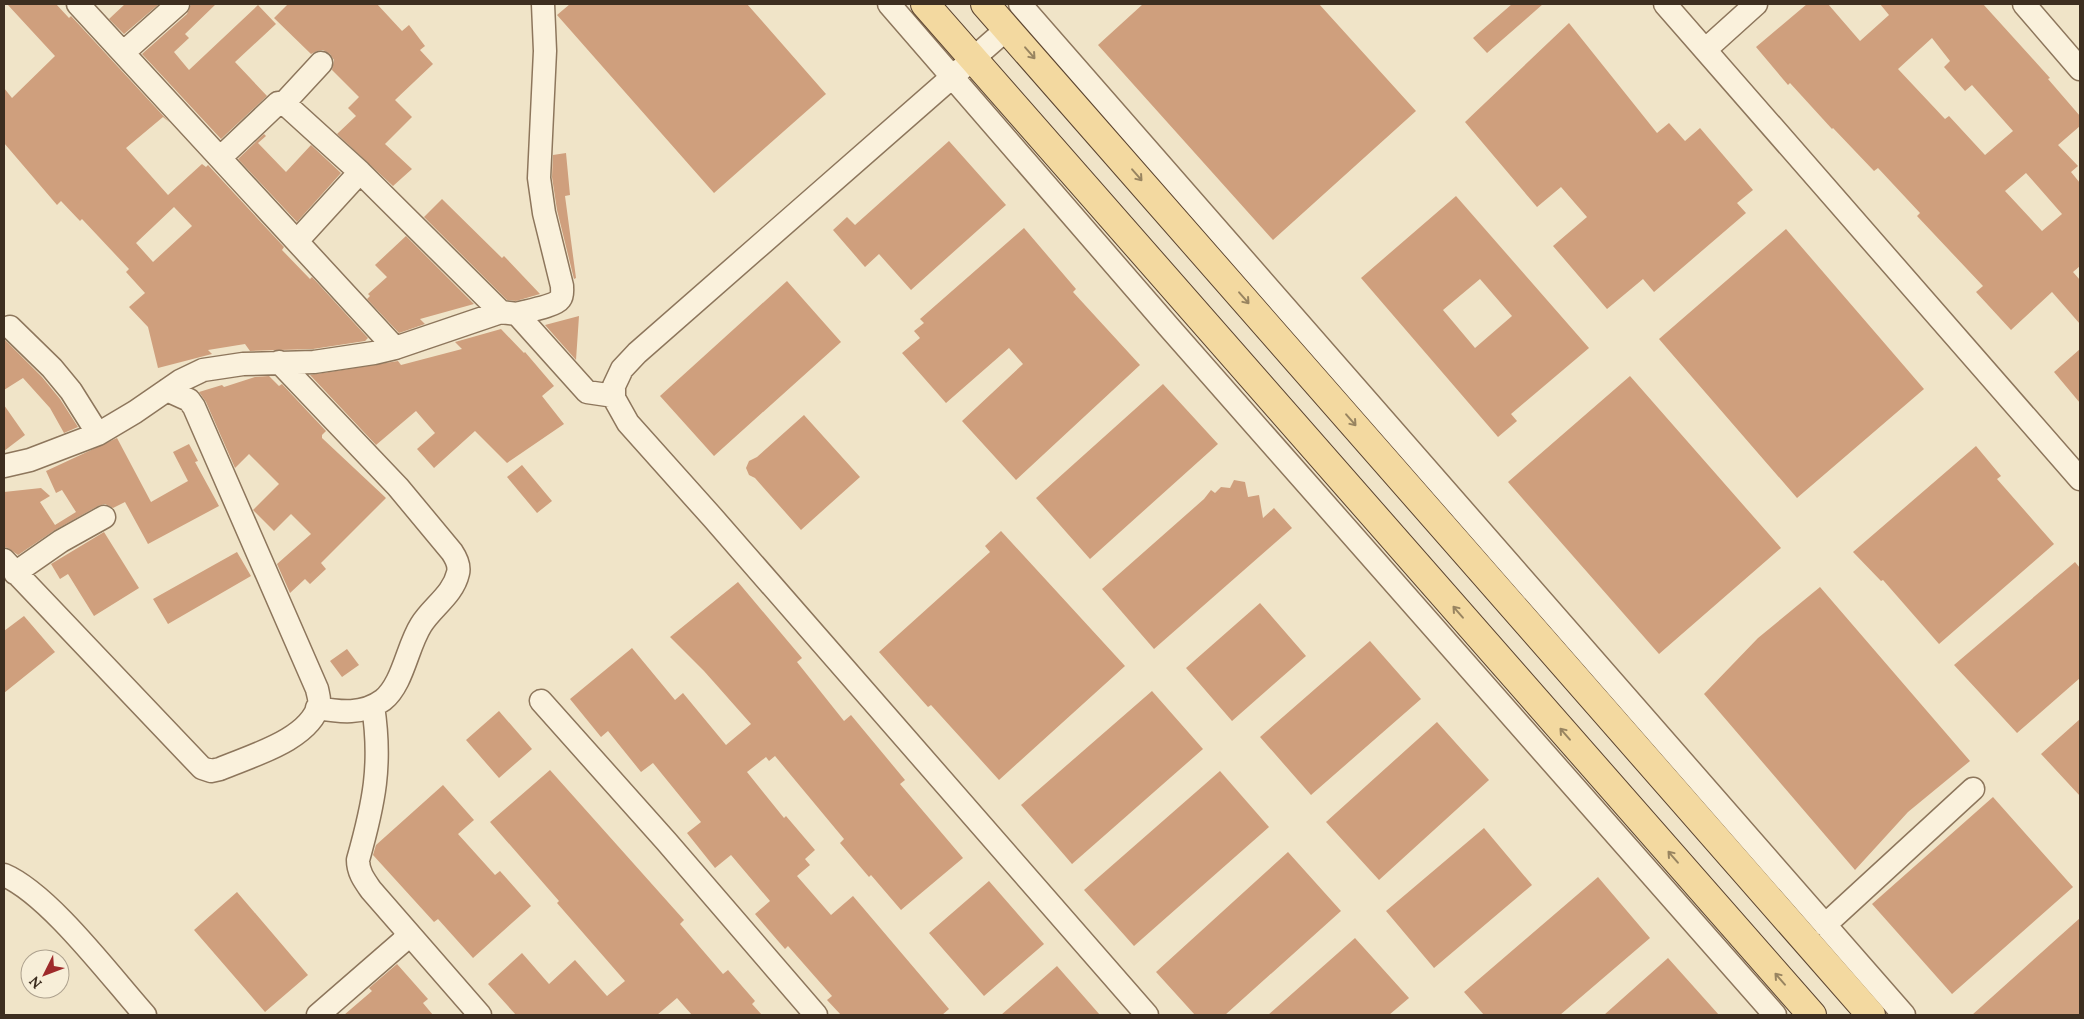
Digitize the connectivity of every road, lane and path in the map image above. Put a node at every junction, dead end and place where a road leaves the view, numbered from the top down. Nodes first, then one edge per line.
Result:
1 (78, 4) edge
2 (178, 4) edge
3 (543, 4) edge
4 (889, 4) edge
5 (925, 4) edge
6 (986, 4) edge
7 (1020, 4) edge
8 (1665, 4) edge
9 (1756, 4) edge
10 (2024, 4) edge
11 (1008, 28) junction
12 (1705, 50) junction
13 (124, 52) junction
14 (321, 63) dead end
15 (963, 69) junction
16 (2080, 69) edge
17 (284, 103) junction
18 (221, 157) junction
19 (360, 172) junction
20 (297, 241) junction
21 (509, 313) junction
22 (10, 327) dead end
23 (395, 348) junction
24 (279, 362) junction
25 (167, 390) junction
26 (614, 396) junction
27 (98, 434) junction
28 (4, 466) edge
29 (2080, 479) edge
30 (104, 517) dead end
31 (9, 567) edge
32 (541, 701) dead end
33 (373, 706) junction
34 (317, 708) junction
35 (1973, 789) dead end
36 (4, 876) edge
37 (1825, 925) junction
38 (408, 933) junction
39 (145, 1015) edge
40 (318, 1015) edge
41 (480, 1015) edge
42 (816, 1015) edge
43 (1146, 1015) edge
44 (1775, 1015) edge
45 (1812, 1015) edge
46 (1871, 1015) edge
47 (1904, 1015) edge

1 - 13 street
2 - 13 street
3 - 21 street
4 - 15 street
5 - 15 main road
6 - 11 main road
7 - 37 street
8 - 12 street
9 - 12 street
10 - 16 street
11 - 15 street
11 -> 46 main road
12 - 29 street
13 - 18 street
14 - 17 street
15 - 26 street
15 - 44 street
45 -> 15 main road
17 - 18 street
17 - 19 street
18 - 20 street
19 - 20 street
19 - 21 street
20 - 23 street
21 - 23 street
21 - 26 street
22 - 27 street
23 - 24 street
24 - 25 street
24 - 33 street
25 - 27 street
25 - 34 street
26 - 43 street
27 - 28 street
30 - 31 street
31 - 34 street
32 - 42 street
33 - 34 street
33 - 38 street
35 - 37 street
36 - 39 street
37 - 47 street
38 - 40 street
38 - 41 street

